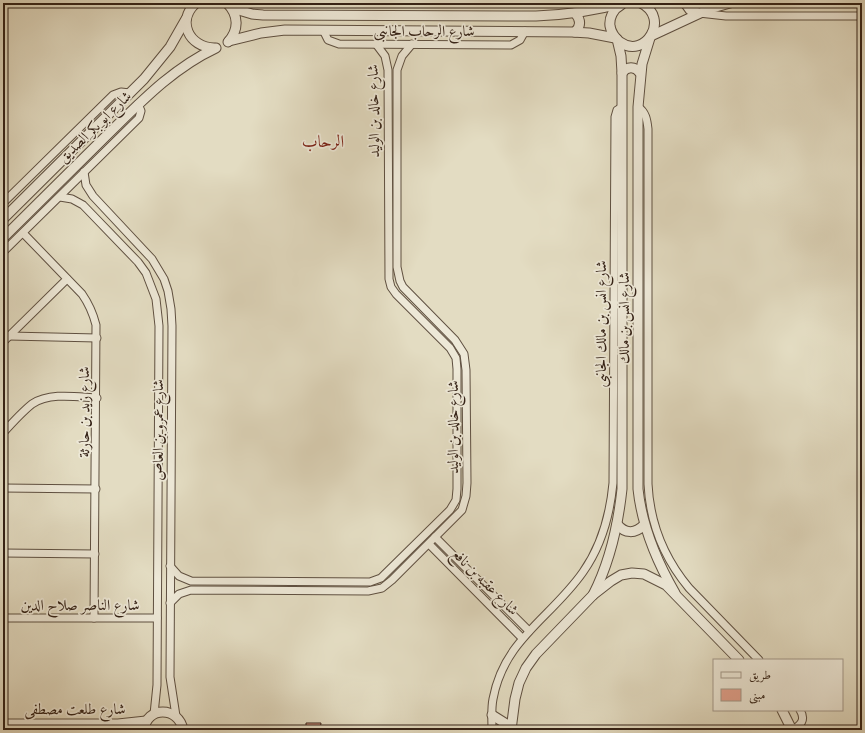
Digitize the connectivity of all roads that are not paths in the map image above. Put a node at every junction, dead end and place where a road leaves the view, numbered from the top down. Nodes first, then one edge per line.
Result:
1 (623, 3) edge
2 (641, 3) edge
3 (686, 3) edge
4 (730, 3) edge
5 (194, 4) edge
6 (230, 6) edge
7 (575, 13) junction
8 (699, 13) junction
9 (862, 16) edge
10 (186, 19) junction
11 (323, 30) junction
12 (525, 31) junction
13 (575, 32) junction
14 (650, 37) junction
15 (616, 39) junction
16 (228, 42) junction
17 (376, 44) junction
18 (412, 44) junction
19 (216, 48) junction
20 (622, 73) junction
21 (640, 73) junction
22 (130, 93) junction
23 (138, 104) junction
24 (622, 107) junction
25 (638, 107) junction
26 (388, 157) junction
27 (397, 157) junction
28 (84, 172) junction
29 (60, 197) junction
30 (3, 203) edge
31 (3, 219) edge
32 (23, 233) junction
33 (3, 238) edge
34 (3, 252) edge
35 (67, 279) junction
36 (443, 328) junction
37 (436, 334) junction
38 (9, 336) junction
39 (97, 338) junction
40 (3, 342) edge
41 (97, 398) junction
42 (3, 433) edge
43 (457, 437) junction
44 (466, 437) junction
45 (158, 469) junction
46 (170, 469) junction
47 (158, 486) junction
48 (170, 486) junction
49 (3, 488) edge
50 (96, 489) junction
51 (617, 524) junction
52 (644, 525) junction
53 (436, 537) junction
54 (429, 544) junction
55 (3, 553) edge
56 (95, 554) junction
57 (170, 566) junction
58 (675, 593) junction
59 (593, 595) junction
60 (170, 603) junction
61 (3, 618) edge
62 (94, 618) junction
63 (157, 618) junction
64 (529, 631) junction
65 (522, 638) junction
66 (738, 659) edge
67 (758, 659) edge
68 (782, 711) edge
69 (801, 711) edge
70 (154, 714) junction
71 (492, 715) junction
72 (176, 716) junction
73 (3, 724) edge
74 (145, 726) edge
75 (511, 729) edge
76 (183, 730) edge
77 (492, 730) edge
78 (792, 730) edge

1 - 7 street
1 - 15 street, شارع انس بن مالك
2 - 14 street, شارع انس بن مالك
3 - 8 street
4 - 8 street, شارع ابو بكر الصديق
5 - 10 street, شارع ابو بكر الصديق
6 - 7 street
6 - 16 street
7 - 13 street
8 - 9 street
8 - 14 street, شارع ابو بكر الصديق
10 - 19 street
10 - 22 street, شارع ابو بكر الصديق
11 - 12 street, شارع ابو بكر الصديق
11 - 16 street, شارع ابو بكر الصديق
11 - 17 street, شارع الرحاب الجانبى
12 - 13 street, شارع ابو بكر الصديق
12 - 18 street, شارع الرحاب الجانبى
13 - 15 street, شارع ابو بكر الصديق
14 - 15 street, شارع ابو بكر الصديق
14 - 21 street, شارع انس بن مالك
15 - 20 street, شارع انس بن مالك
16 - 19 street, شارع ابو بكر الصديق
17 - 18 street, شارع الرحاب الجانبى
17 - 26 street, شارع خالد بن الوليد
18 - 27 street, شارع خالد بن الوليد
19 - 23 street, شارع ابو بكر الصديق
20 - 21 street
20 - 24 street, شارع انس بن مالك
21 - 25 street, شارع انس بن مالك
22 - 30 street
22 - 31 street, شارع ابو بكر الصديق
23 - 28 street
23 - 33 street, شارع ابو بكر الصديق
24 - 51 street, شارع انس بن مالك
24 - 64 street, شارع انس بن مالك الجانبى
25 - 52 street, شارع انس بن مالك
25 - 67 street
26 - 27 street
26 - 37 street, شارع خالد بن الوليد
27 - 36 street, شارع خالد بن الوليد
28 - 29 street
28 - 46 street, شارع عمرو بن العاص
29 - 32 street
29 - 45 street, شارع عمرو بن العاص
32 - 34 street
32 - 35 street, شارع زيد بن حارثة
35 - 38 street
35 - 39 street, شارع زيد بن حارثة
36 - 37 street
36 - 44 street, شارع خالد بن الوليد
37 - 43 street, شارع خالد بن الوليد
38 - 39 street
38 - 40 street
39 - 41 street, شارع زيد بن حارثة
41 - 42 street
41 - 50 street, شارع زيد بن حارثة
43 - 44 street
43 - 57 street, شارع خالد بن الوليد
44 - 53 street, شارع خالد بن الوليد
45 - 46 street
45 - 47 street, شارع عمرو بن العاص
46 - 48 street, شارع عمرو بن العاص
47 - 48 street
47 - 63 street, شارع عمرو بن العاص
48 - 57 street, شارع عمرو بن العاص
49 - 50 street
50 - 56 street, شارع زيد بن حارثة
51 - 52 street
51 - 59 street, شارع انس بن مالك
52 - 58 street, شارع انس بن مالك
53 - 54 street, شارع خالد بن الوليد
53 - 64 street, شارع عقبه بن نافع
54 - 60 street, شارع خالد بن الوليد
54 - 65 street, شارع عقبه بن نافع
55 - 56 street
56 - 62 street, شارع زيد بن حارثة
57 - 60 street, شارع عمرو بن العاص
58 - 59 street
58 - 66 street
59 - 75 street
60 - 72 street, شارع عمرو بن العاص
61 - 62 street, شارع الناصر صلاح الدين
62 - 63 street, شارع الناصر صلاح الدين
63 - 70 street, شارع عمرو بن العاص
64 - 65 street, شارع انس بن مالك الجانبى
65 - 71 street, شارع انس بن مالك الجانبى
68 - 78 street
69 - 78 street
70 - 72 street
70 - 74 street
71 - 75 street
71 - 77 street, شارع انس بن مالك الجانبى
72 - 76 street
73 - 74 street, شارع طلعت مصطفى

